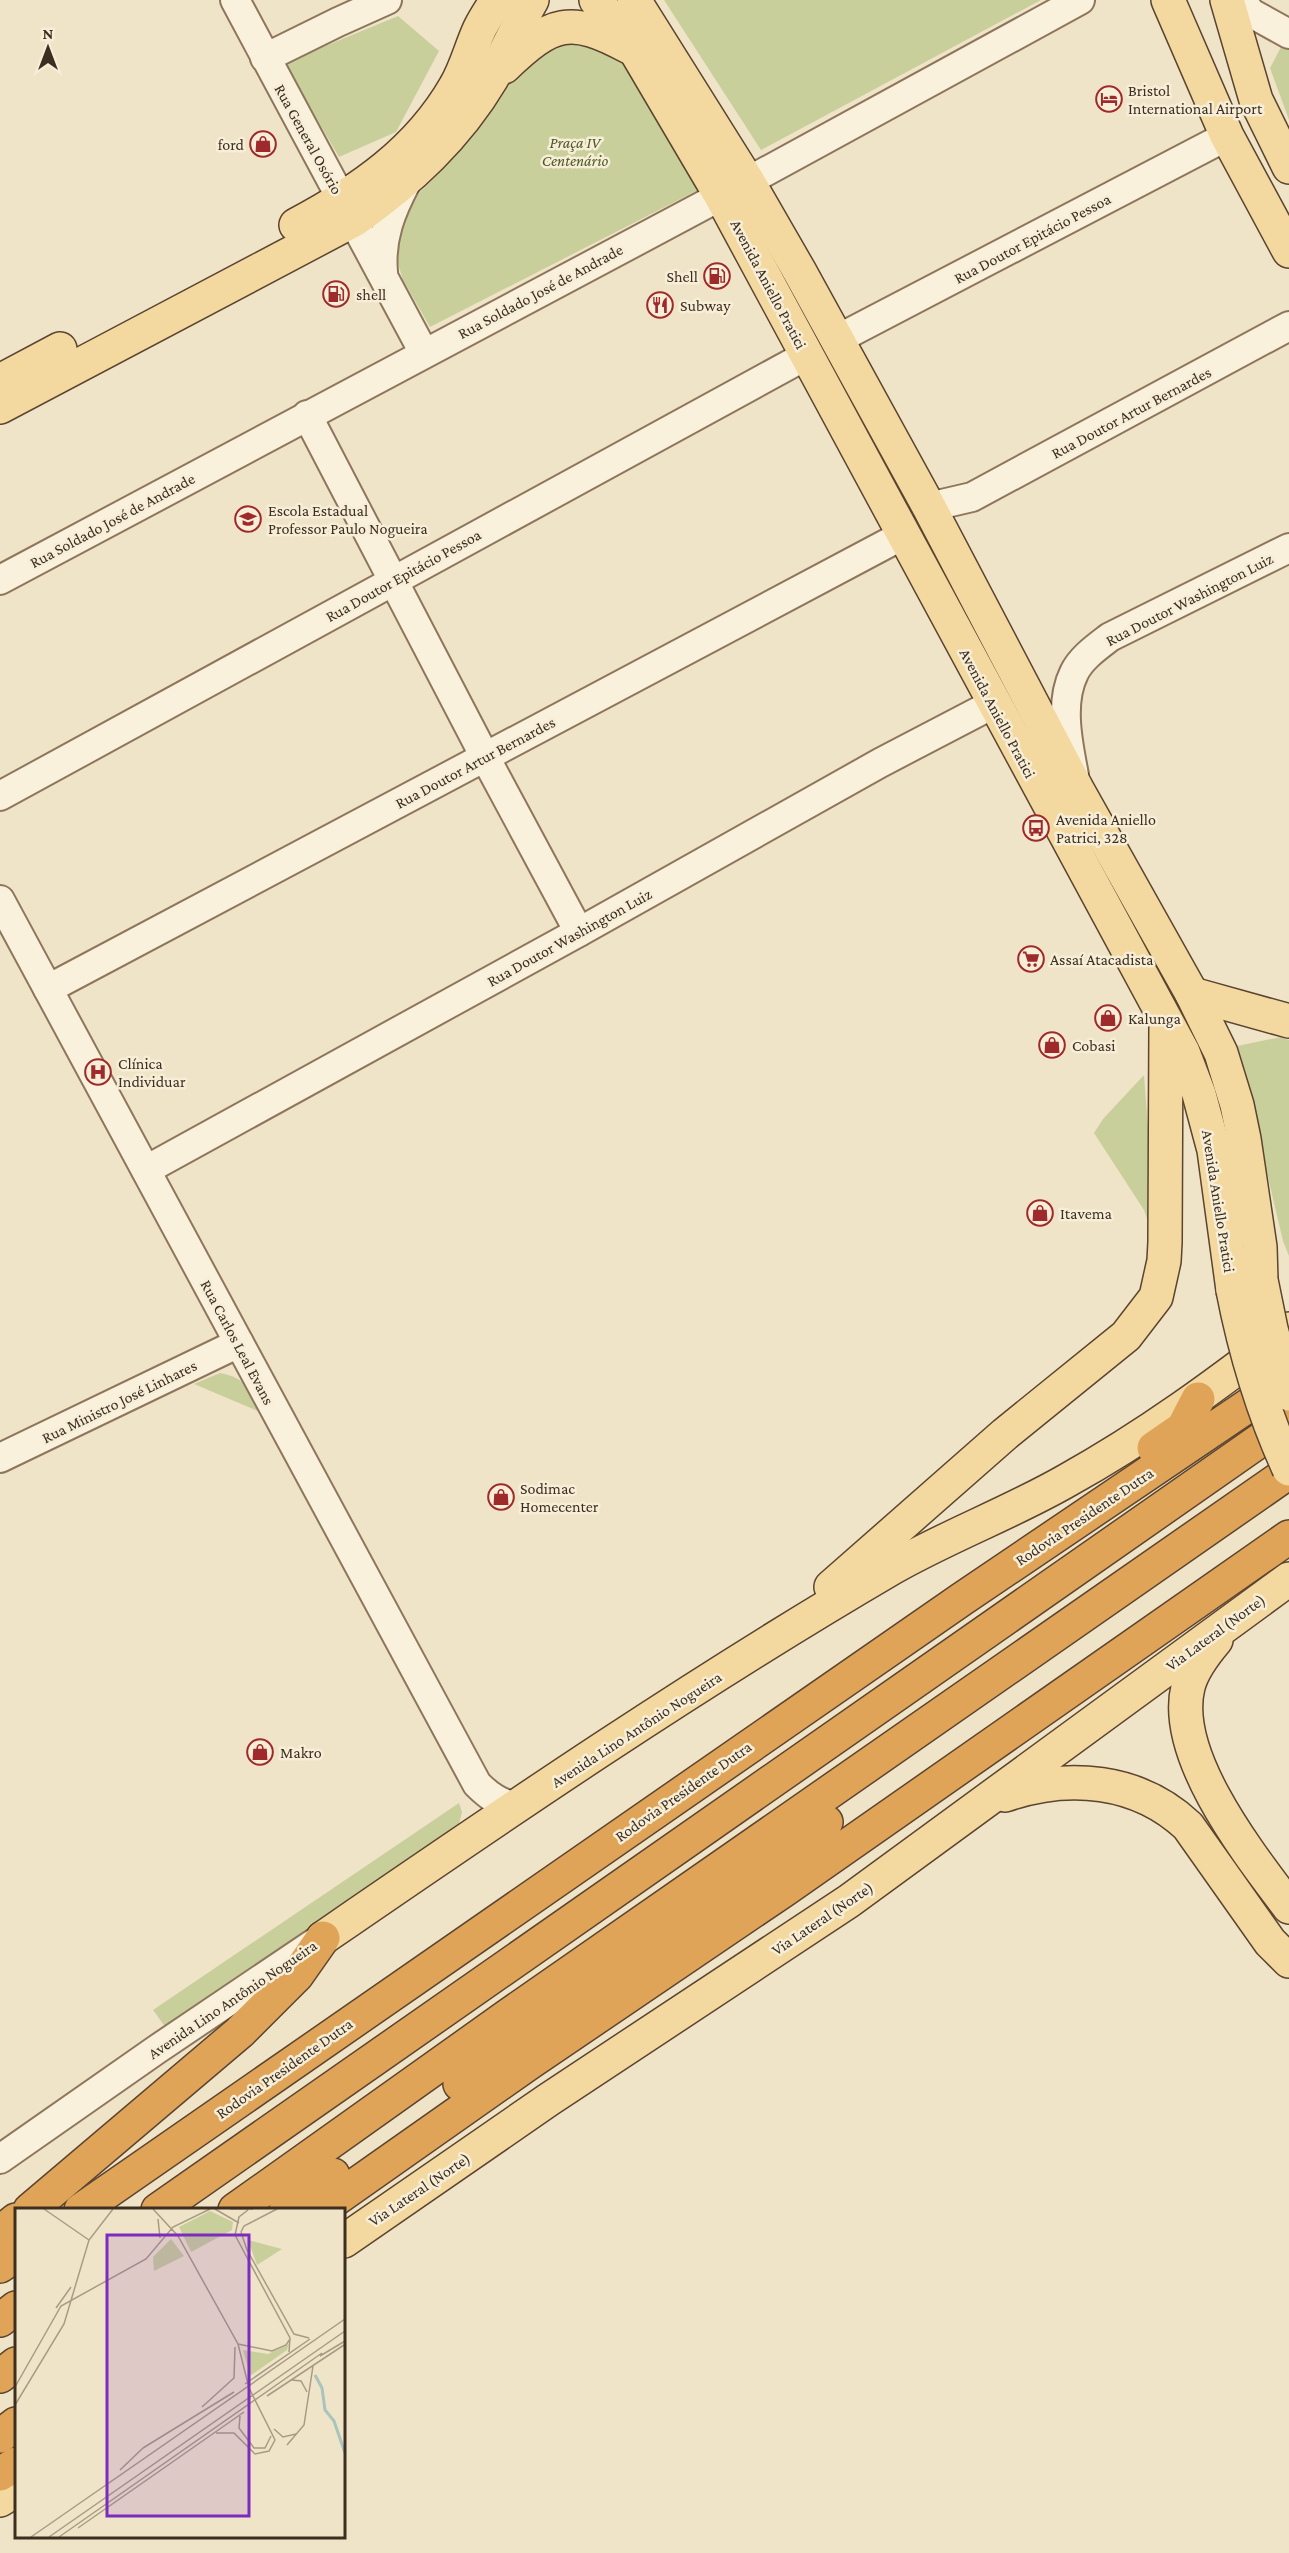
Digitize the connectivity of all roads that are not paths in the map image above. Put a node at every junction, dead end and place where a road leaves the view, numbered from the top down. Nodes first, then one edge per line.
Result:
1 (235, 0) edge
2 (387, 0) edge
3 (497, 0) edge
4 (532, 0) edge
5 (596, 0) edge
6 (1080, 0) edge
7 (1168, 0) edge
8 (1227, 0) edge
9 (1241, 0) edge
10 (639, 4) edge
11 (481, 14) edge
12 (1289, 34) edge
13 (635, 50) junction
14 (265, 58) junction
15 (492, 78) junction
16 (1279, 126) edge
17 (1227, 136) junction
18 (1289, 167) edge
19 (407, 181) junction
20 (734, 188) junction
21 (348, 210) junction
22 (1289, 251) edge
23 (383, 277) junction
24 (1289, 326) edge
25 (836, 340) junction
26 (424, 353) junction
27 (807, 355) junction
28 (0, 381) edge
29 (0, 407) edge
30 (307, 415) junction
31 (972, 497) junction
32 (929, 507) junction
33 (903, 535) junction
34 (947, 542) junction
35 (1289, 548) edge
36 (0, 580) edge
37 (393, 581) junction
38 (993, 704) junction
39 (484, 757) junction
40 (1077, 789) junction
41 (0, 796) edge
42 (0, 900) edge
43 (579, 932) junction
44 (48, 989) junction
45 (1192, 994) junction
46 (1166, 1020) junction
47 (1289, 1021) edge
48 (146, 1170) junction
49 (1247, 1285) junction
50 (1289, 1329) edge
51 (239, 1343) junction
52 (1289, 1378) edge
53 (1289, 1394) edge
54 (1198, 1399) junction
55 (1289, 1420) edge
56 (0, 1458) edge
57 (1289, 1471) edge
58 (1289, 1537) edge
59 (1277, 1586) edge
60 (962, 1599) junction
61 (793, 1627) junction
62 (915, 1733) junction
63 (477, 1784) junction
64 (987, 1801) junction
65 (517, 1807) junction
66 (475, 1833) junction
67 (1289, 1907) edge
68 (323, 1938) junction
69 (1289, 1961) edge
70 (0, 2159) edge
71 (32, 2208) edge
72 (84, 2208) edge
73 (161, 2208) edge
74 (238, 2208) edge
75 (289, 2208) edge
76 (323, 2208) edge
77 (15, 2221) edge
78 (0, 2233) edge
79 (345, 2240) edge
80 (15, 2256) edge
81 (0, 2266) edge
82 (15, 2309) edge
83 (0, 2319) edge
84 (15, 2365) edge
85 (0, 2376) edge
86 (15, 2425) edge
87 (0, 2436) edge
88 (15, 2465) edge
89 (0, 2474) edge
90 (15, 2491) edge
91 (0, 2500) edge

1 - 14 street, Rua General Osório
2 - 14 street
3 - 11 main road
4 - 15 main road
5 - 13 main road, Avenida Aniello Pratici
6 - 20 street, Rua Soldado José de Andrade
7 - 17 main road
8 - 16 main road
9 - 12 street
10 - 20 main road, Avenida Aniello Pratici
11 - 21 main road
13 - 15 main road
13 - 20 main road, Avenida Aniello Pratici
14 - 21 street, Rua General Osório
15 - 19 main road
16 - 18 main road
17 - 22 main road
17 - 25 street, Rua Doutor Epitácio Pessoa
19 - 21 main road
19 - 23 street, Rua General Osório
20 - 25 main road, Avenida Aniello Pratici
20 - 26 street, Rua Soldado José de Andrade
20 - 27 main road, Avenida Aniello Pratici
21 - 23 street, Rua General Osório
21 - 28 main road
21 - 29 main road
23 - 26 street, Rua General Osório
24 - 31 street, Rua Doutor Artur Bernardes
25 - 32 main road, Avenida Aniello Pratici
26 - 30 street, Rua Soldado José de Andrade
27 - 33 main road, Avenida Aniello Pratici
27 - 37 street, Rua Doutor Epitácio Pessoa
30 - 36 street, Rua Soldado José de Andrade
30 - 37 street
31 - 32 street, Rua Doutor Artur Bernardes
31 - 34 street
32 - 34 main road, Avenida Aniello Pratici
33 - 38 main road, Avenida Aniello Pratici
33 - 39 street, Rua Doutor Artur Bernardes
34 - 40 main road, Avenida Aniello Pratici
35 - 40 street, Rua Doutor Washington Luiz
37 - 39 street
37 - 41 street, Rua Doutor Epitácio Pessoa
38 - 43 street, Rua Doutor Washington Luiz
38 - 46 main road, Avenida Aniello Pratici
39 - 43 street
39 - 44 street, Rua Doutor Artur Bernardes
40 - 45 main road, Avenida Aniello Pratici
42 - 44 street, Rua Carlos Leal Evans
43 - 48 street, Rua Doutor Washington Luiz
44 - 48 street, Rua Carlos Leal Evans
45 - 47 main road
45 - 49 main road, Avenida Aniello Pratici
46 - 49 main road, Avenida Aniello Pratici
46 - 61 main road
48 - 51 street, Rua Carlos Leal Evans
49 - 53 main road, Avenida Aniello Pratici, bridge
49 - 57 main road, Avenida Aniello Pratici, bridge
50 - 54 main road, Avenida Lino Antônio Nogueira
51 - 56 street, Rua Ministro José Linhares
51 - 63 street, Rua Carlos Leal Evans
52 - 60 highway, Rodovia Presidente Dutra
54 - 60 highway
54 - 61 main road, Avenida Lino Antônio Nogueira
55 - 73 highway
57 - 62 highway
58 - 76 highway
59 - 64 main road, Via Lateral (Norte)
59 - 67 main road
60 - 72 highway, Rodovia Presidente Dutra
61 - 65 main road, Avenida Lino Antônio Nogueira
62 - 74 highway
62 - 75 highway
63 - 65 street, Rua Carlos Leal Evans
63 - 66 street, Rua Carlos Leal Evans
64 - 69 main road
64 - 79 main road, Via Lateral (Norte)
65 - 66 main road, Avenida Lino Antônio Nogueira
66 - 68 main road, Avenida Lino Antônio Nogueira
68 - 70 street, Avenida Lino Antônio Nogueira
68 - 71 highway
77 - 78 highway
80 - 81 highway
82 - 83 highway
84 - 85 highway
86 - 87 highway
88 - 89 highway
90 - 91 main road

